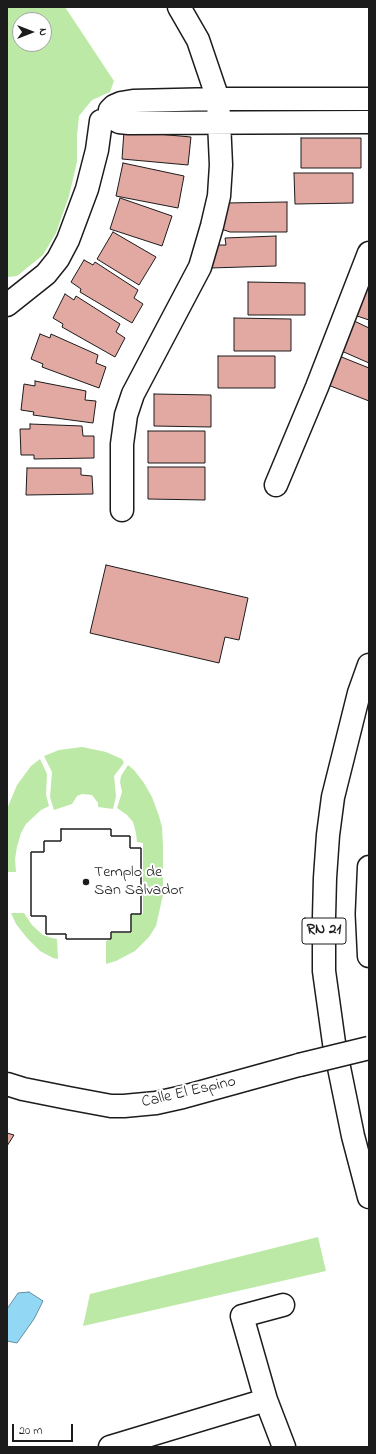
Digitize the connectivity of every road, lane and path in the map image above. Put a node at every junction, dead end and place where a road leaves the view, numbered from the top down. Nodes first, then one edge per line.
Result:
1 (179, 7) edge
2 (218, 99) junction
3 (369, 99) edge
4 (107, 117) junction
5 (369, 122) edge
6 (219, 123) junction
7 (369, 252) edge
8 (7, 305) edge
9 (276, 485) dead end
10 (122, 510) dead end
11 (369, 665) edge
12 (369, 866) edge
13 (369, 956) edge
14 (369, 1048) edge
15 (7, 1084) edge
16 (369, 1197) edge
17 (283, 1305) dead end
18 (266, 1400) junction
19 (110, 1447) edge
20 (284, 1447) edge

1 - 2 main road
2 - 3 main road
2 - 4 main road
2 - 6 main road
4 - 6 main road
4 - 8 main road
5 - 6 main road
6 - 10 main road
7 - 9 main road
11 - 16 main road, RN 21
12 - 13 main road, RN 21
14 - 15 main road, Calle El Espino, bridge
17 - 18 main road
18 - 19 main road
18 - 20 main road

